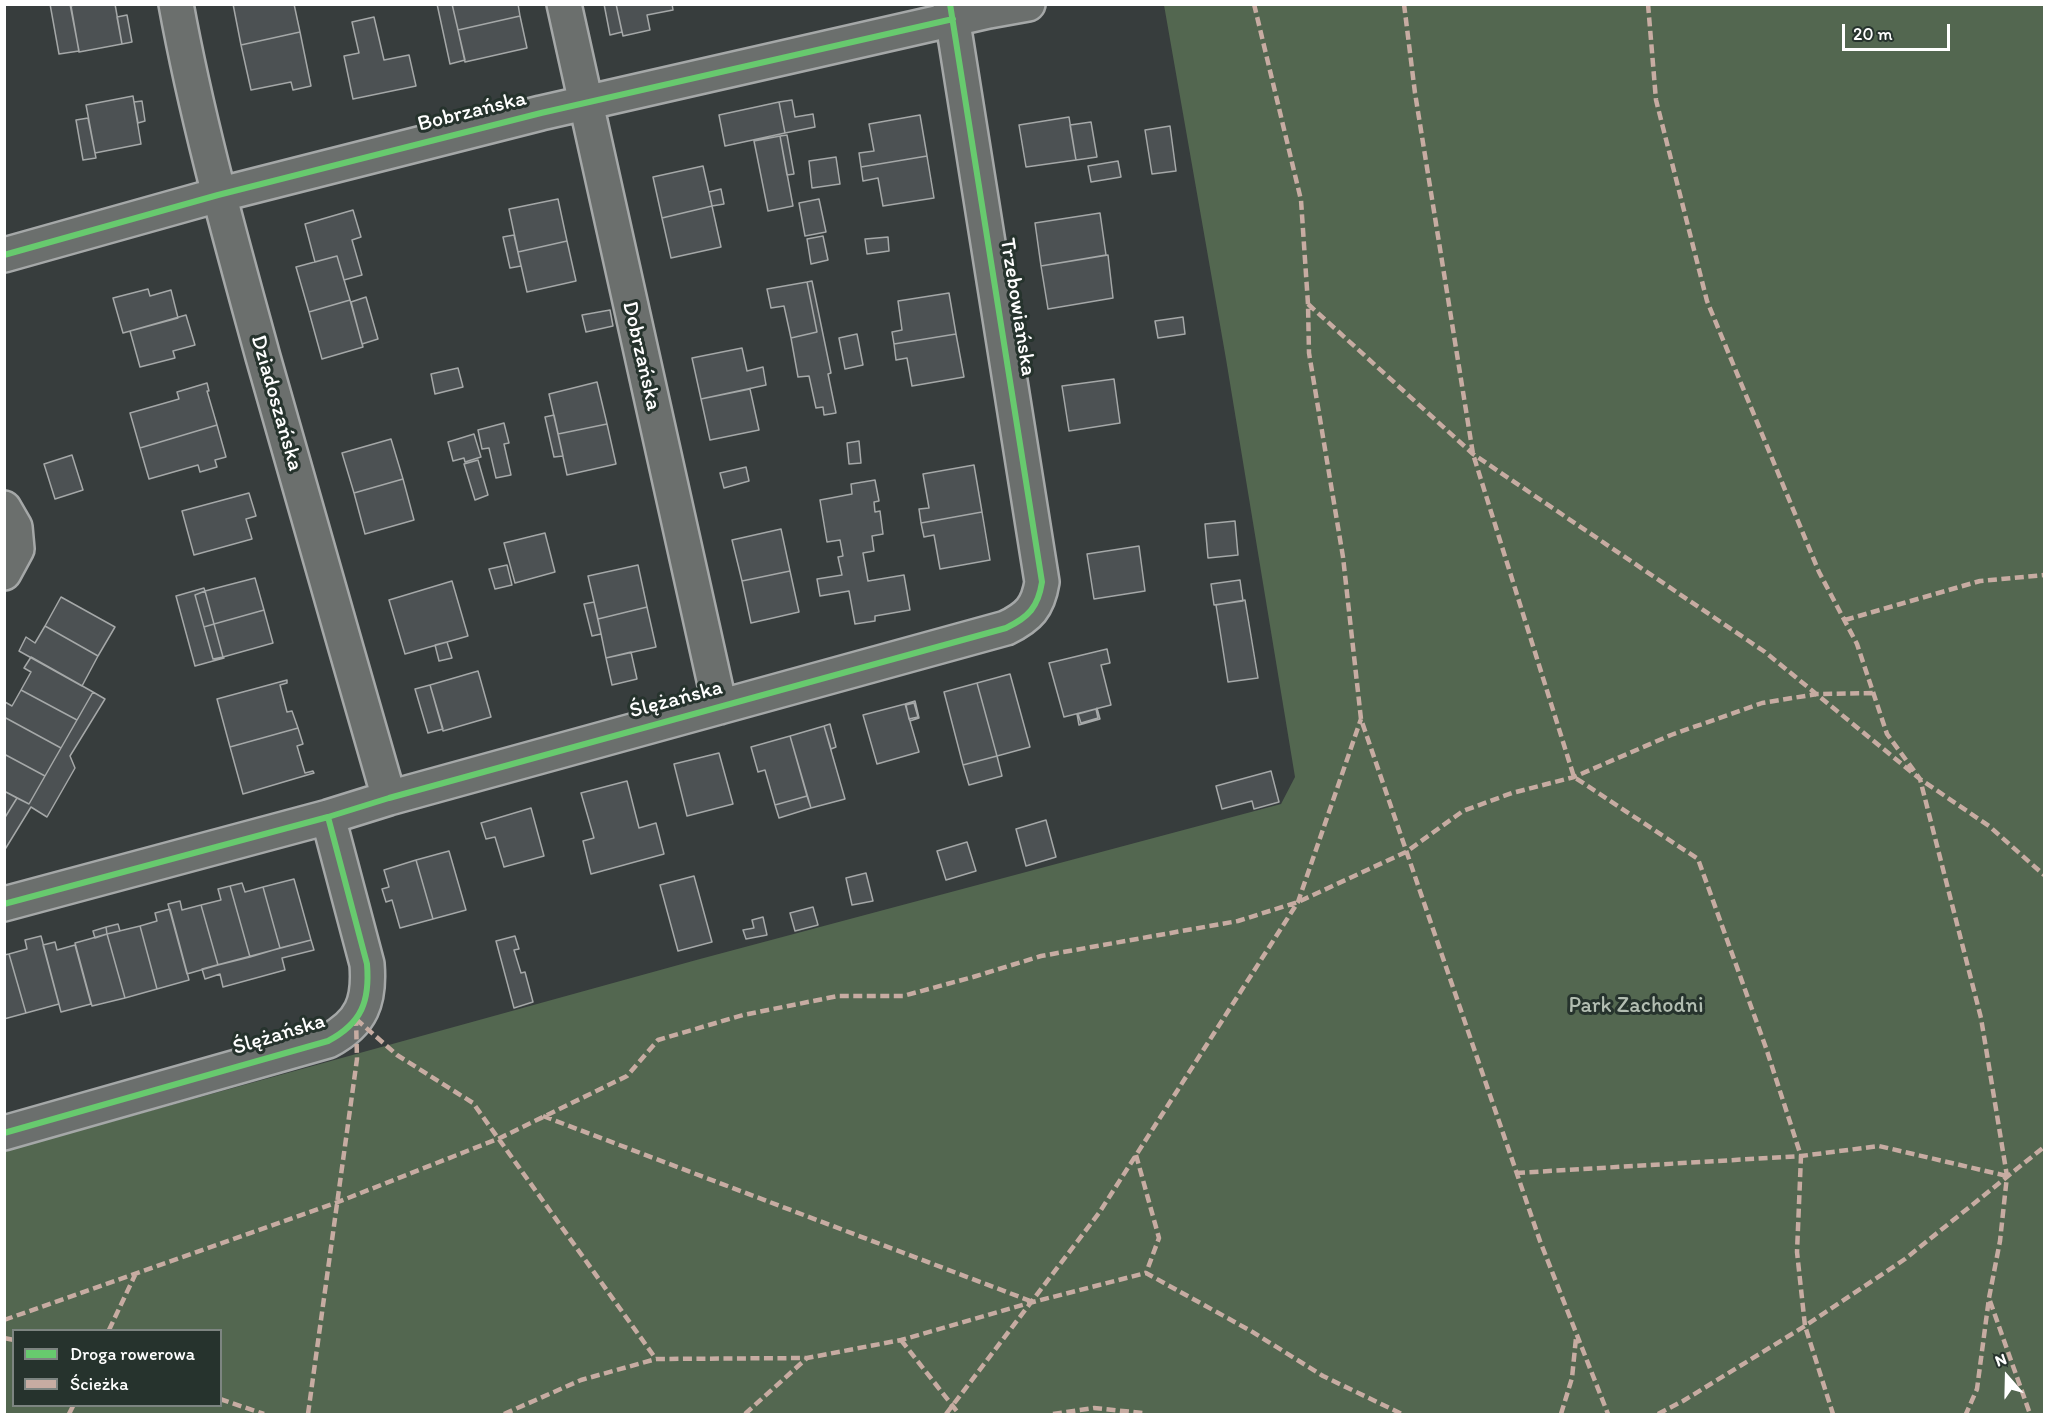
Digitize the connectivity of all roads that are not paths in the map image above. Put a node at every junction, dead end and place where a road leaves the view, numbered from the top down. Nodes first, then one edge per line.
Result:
1 (176, 4) edge
2 (564, 4) edge
3 (1028, 4) edge
4 (952, 12) edge
5 (585, 104) junction
6 (218, 195) junction
7 (4, 255) edge
8 (4, 508) edge
9 (4, 573) edge
10 (1030, 613) joint
11 (720, 707) junction
12 (389, 798) junction
13 (328, 817) junction
14 (4, 904) edge
15 (4, 1133) edge

1 - 6 street, Dziadoszańska
2 - 5 street, Dobrzańska
3 - 4 street, Bobrzańska
4 - 5 street, Bobrzańska
4 - 10 street, Trzebowiańska
5 - 6 street, Bobrzańska
5 - 11 street, Dobrzańska
6 - 7 street, Bobrzańska
6 - 12 street, Dziadoszańska
8 - 9 street
10 - 11 street, Ślężańska
11 - 12 street, Ślężańska
12 - 13 street, Ślężańska
13 - 14 street, Ślężańska
13 - 15 street, Ślężańska

